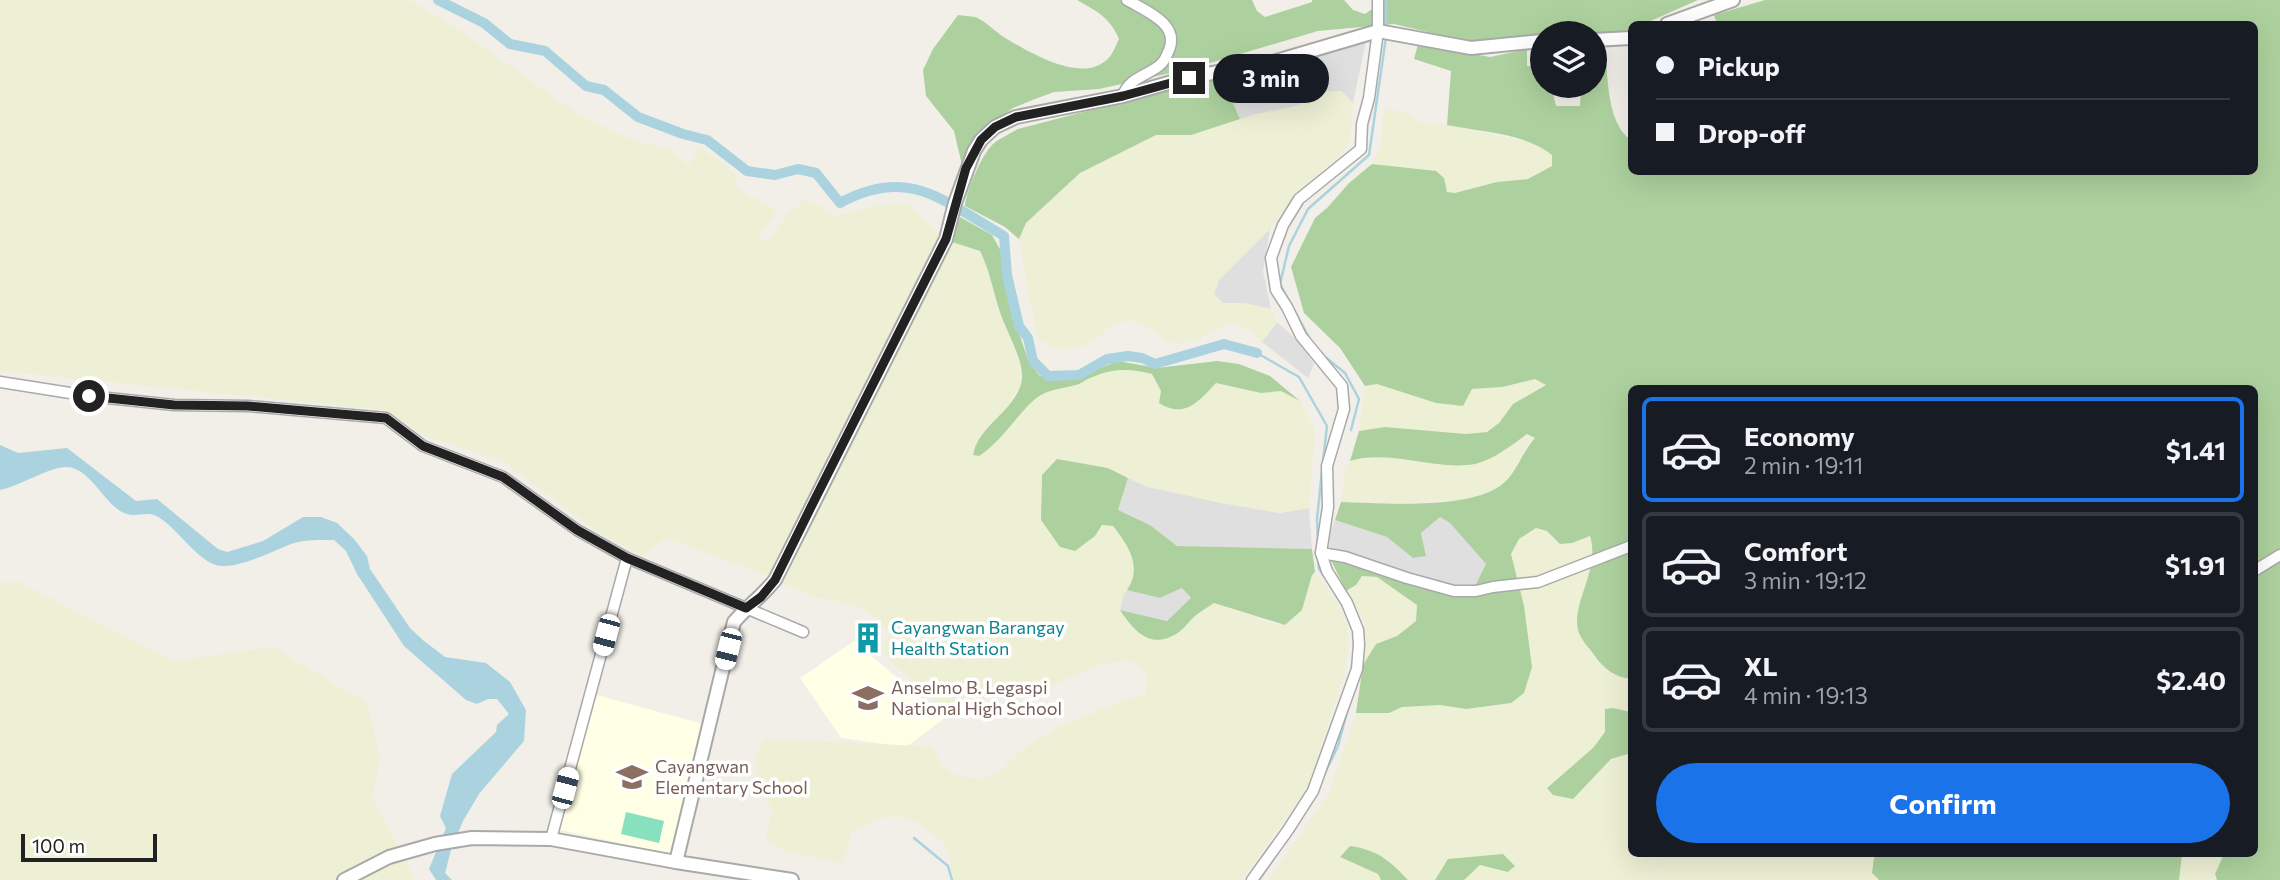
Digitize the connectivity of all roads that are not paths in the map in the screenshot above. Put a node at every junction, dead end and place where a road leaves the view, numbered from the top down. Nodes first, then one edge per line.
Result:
1 (1127, 0) edge
2 (1378, 0) edge
3 (1733, 0) edge
4 (1675, 21) edge
5 (1378, 31) junction
6 (1628, 38) edge
7 (1607, 39) edge
8 (1530, 42) edge
9 (1123, 96) junction
10 (0, 382) edge
11 (1628, 547) edge
12 (1321, 554) junction
13 (2280, 555) edge
14 (627, 558) junction
15 (2258, 569) edge
16 (746, 608) junction
17 (803, 632) dead end
18 (551, 839) junction
19 (676, 862) junction
20 (344, 880) edge
21 (792, 880) edge
22 (1252, 880) edge

1 - 9 street
2 - 5 street
3 - 4 street
5 - 8 street
5 - 9 street
5 - 12 street
6 - 7 street
9 - 16 street
10 - 14 street
11 - 12 street
12 - 22 street
13 - 15 street
14 - 16 street
14 - 18 street
16 - 17 street
16 - 19 street
18 - 19 street
18 - 20 street
19 - 21 street

